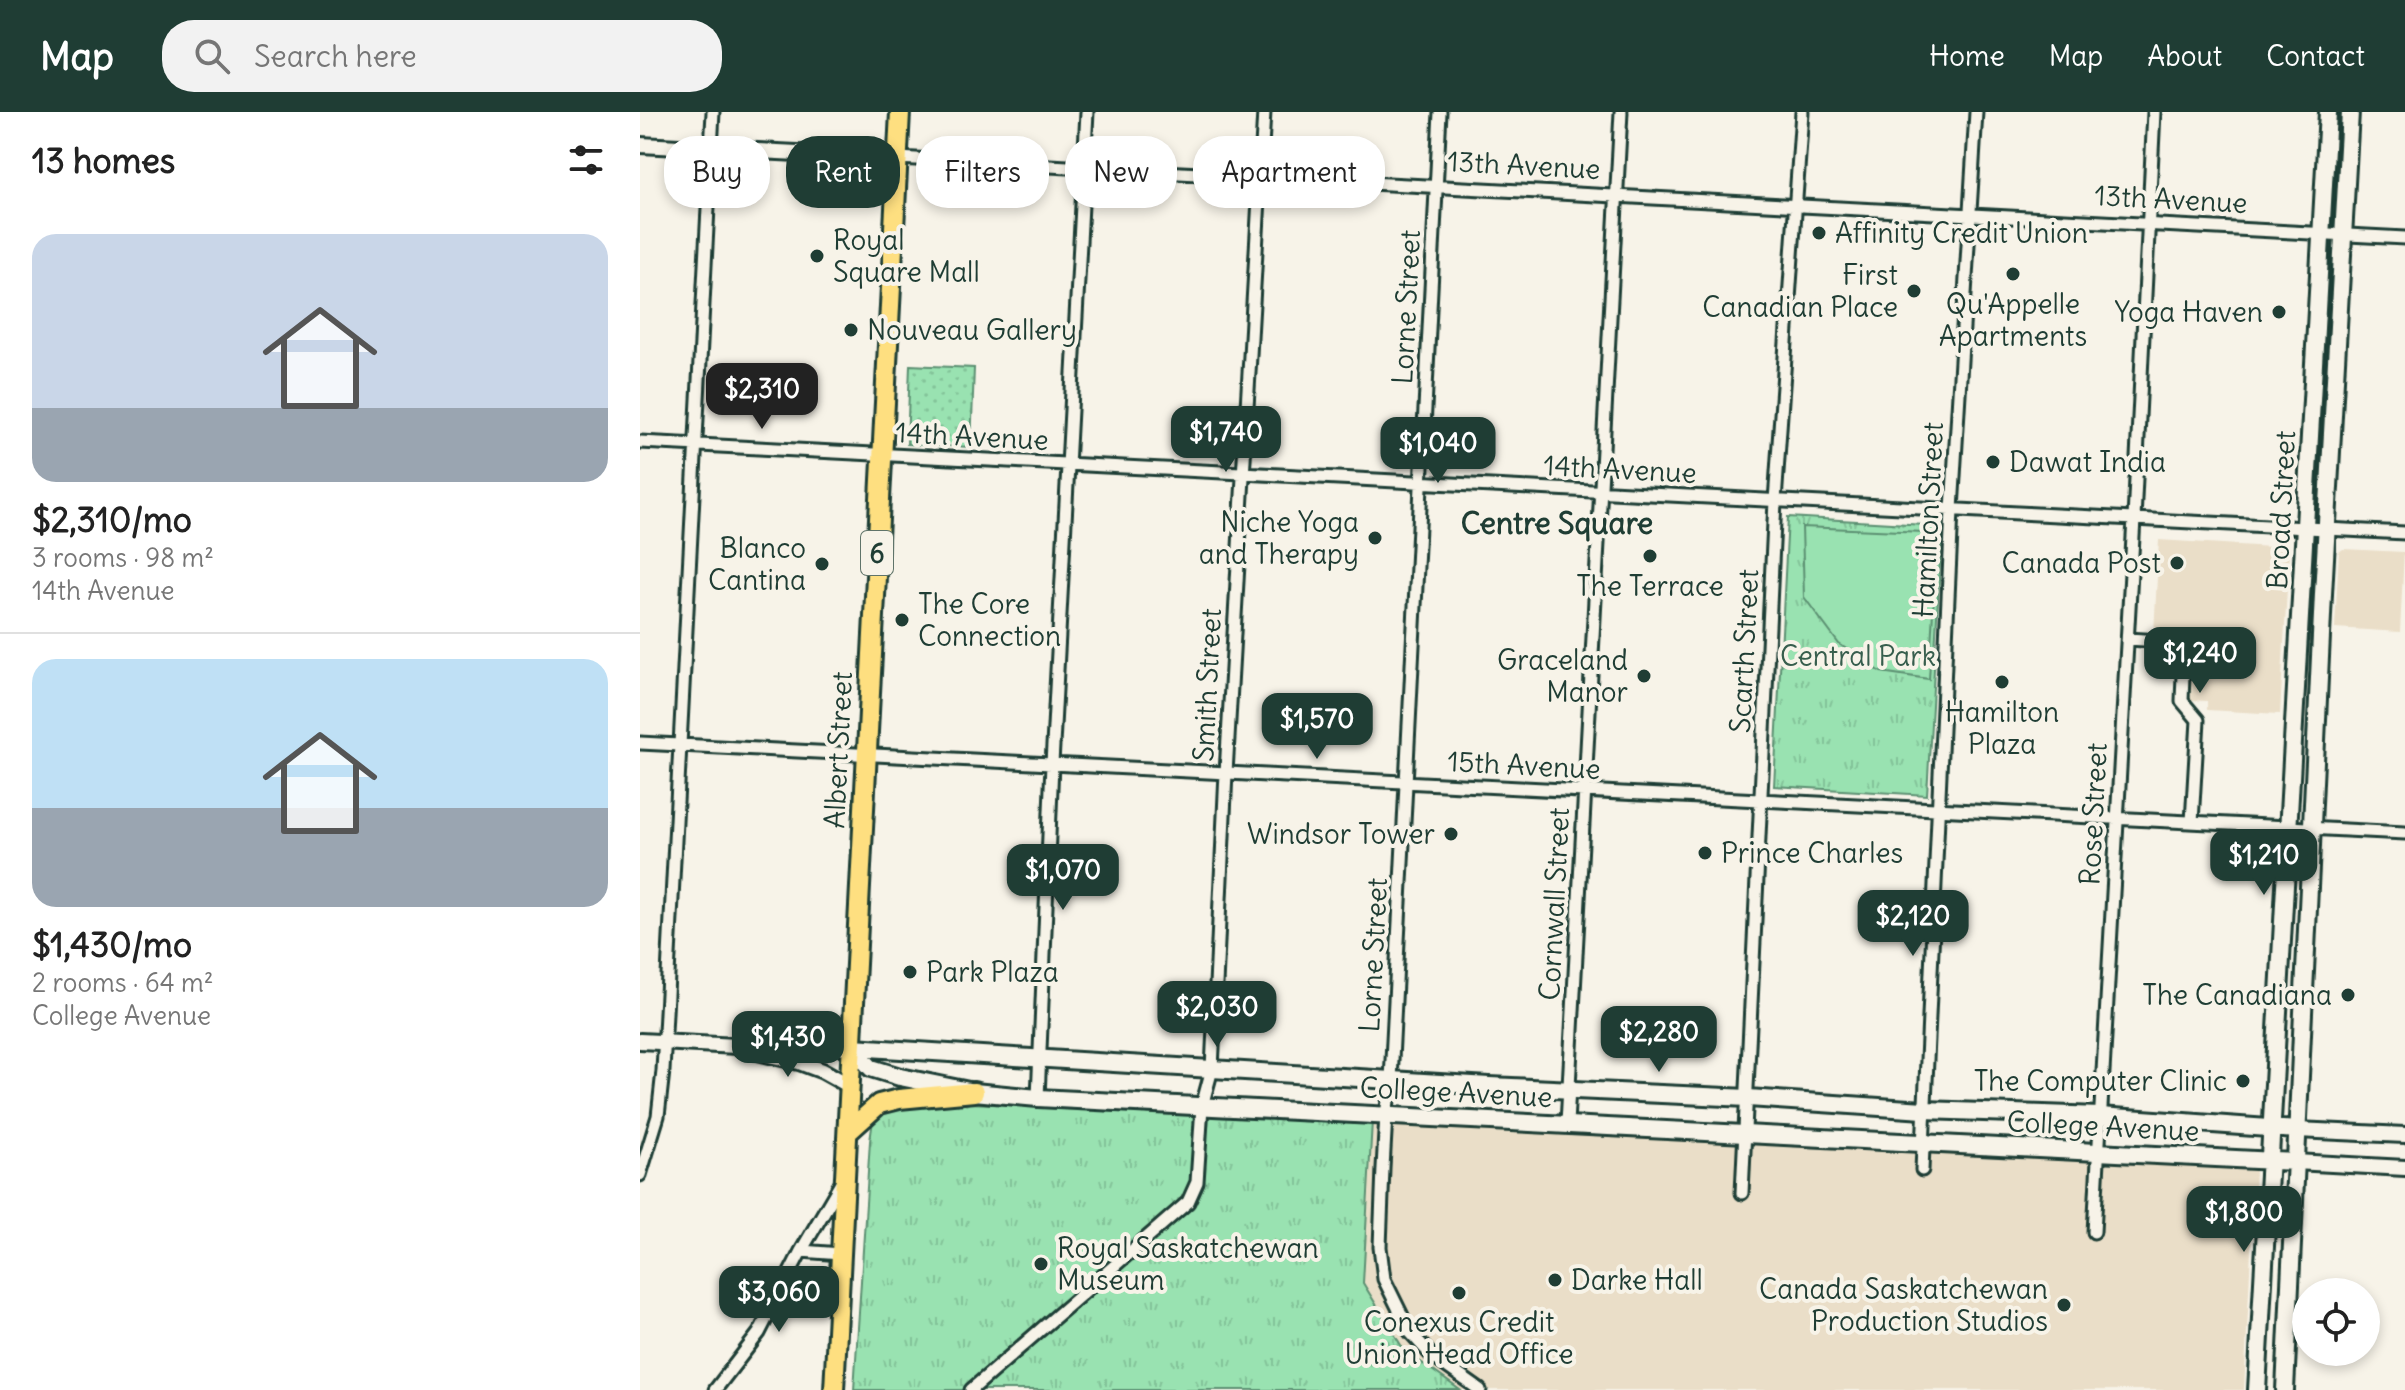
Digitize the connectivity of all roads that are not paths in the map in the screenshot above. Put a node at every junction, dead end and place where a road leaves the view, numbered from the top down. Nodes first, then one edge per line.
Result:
1 (713, 112) edge
2 (900, 112) edge
3 (1087, 112) edge
4 (1264, 112) edge
5 (1440, 112) edge
6 (1621, 112) edge
7 (1802, 112) edge
8 (1976, 112) edge
9 (2154, 112) edge
10 (2328, 112) edge
11 (2350, 112) edge
12 (712, 136) edge
13 (898, 136) edge
14 (1086, 136) edge
15 (1263, 136) edge
16 (640, 145) edge
17 (664, 146) edge
18 (900, 158) edge
19 (1065, 166) edge
20 (1385, 183) edge
21 (1436, 186) junction
22 (1616, 196) junction
23 (1796, 206) junction
24 (708, 208) edge
25 (894, 208) edge
26 (1082, 208) edge
27 (1258, 208) edge
28 (1970, 215) junction
29 (2149, 224) junction
30 (2322, 233) junction
31 (2343, 235) junction
32 (2405, 238) edge
33 (640, 442) edge
34 (695, 445) junction
35 (882, 455) junction
36 (1068, 465) junction
37 (1243, 474) junction
38 (1421, 483) junction
39 (1601, 492) junction
40 (1775, 501) junction
41 (1952, 510) junction
42 (2134, 519) junction
43 (2306, 528) junction
44 (2327, 529) junction
45 (2405, 533) edge
46 (2128, 639) junction
47 (640, 743) edge
48 (679, 745) junction
49 (866, 755) junction
50 (1052, 764) junction
51 (1226, 773) junction
52 (1406, 783) junction
53 (1585, 792) junction
54 (1761, 800) junction
55 (1937, 808) junction
56 (2117, 818) junction
57 (2192, 822) junction
58 (2288, 827) junction
59 (2312, 828) junction
60 (2405, 833) edge
61 (640, 1041) edge
62 (664, 1042) junction
63 (737, 1046) junction
64 (852, 1047) junction
65 (1040, 1060) junction
66 (1212, 1069) junction
67 (1391, 1080) junction
68 (850, 1086) junction
69 (1569, 1089) junction
70 (974, 1092) junction
71 (1038, 1098) junction
72 (1748, 1098) junction
73 (1202, 1106) junction
74 (1924, 1110) junction
75 (1386, 1115) junction
76 (2100, 1116) junction
77 (1567, 1124) junction
78 (2272, 1129) junction
79 (2297, 1130) junction
80 (848, 1132) junction
81 (1745, 1135) junction
82 (2405, 1135) edge
83 (1922, 1144) junction
84 (2098, 1152) junction
85 (2269, 1160) junction
86 (2295, 1162) junction
87 (2405, 1168) edge
88 (1922, 1170) dead end
89 (640, 1175) edge
90 (845, 1176) junction
91 (1742, 1193) dead end
92 (2094, 1232) dead end
93 (801, 1251) junction
94 (841, 1254) junction
95 (715, 1390) edge
96 (834, 1390) edge
97 (971, 1390) edge
98 (1480, 1390) edge
99 (2257, 1390) edge
100 (2285, 1390) edge

1 - 12 street
2 - 13 main road, Albert Street / 6
3 - 14 street
4 - 15 street, Smith Street
5 - 21 street, Lorne Street
6 - 22 street, Cornwall Street
7 - 23 street, Scarth Street
8 - 28 street, Hamilton Street
9 - 29 street, Rose Street
10 - 30 main road, Broad Street
11 - 31 main road, Broad Street
16 - 17 street, 13th Avenue
18 - 19 street, 13th Avenue
20 - 21 street, 13th Avenue
21 - 22 street, 13th Avenue
21 - 38 street, Lorne Street
22 - 23 street, 13th Avenue
22 - 39 street, Cornwall Street
23 - 28 street, 13th Avenue
23 - 40 street, Scarth Street
24 - 34 street
25 - 35 main road, Albert Street / 6
26 - 36 street
27 - 37 street, Smith Street
28 - 29 street, 13th Avenue
28 - 41 street, Hamilton Street
29 - 30 street, 13th Avenue
29 - 42 street, Rose Street
30 - 31 street, 13th Avenue
30 - 43 main road, Broad Street
31 - 32 street, 13th Avenue
31 - 44 main road, Broad Street
33 - 34 street, 14th Avenue
34 - 35 street, 14th Avenue
34 - 48 street
35 - 36 street, 14th Avenue
35 - 49 main road, Albert Street / 6
36 - 37 street, 14th Avenue
36 - 50 street
37 - 38 street, 14th Avenue
37 - 51 street, Smith Street
38 - 39 street, 14th Avenue
38 - 52 street, Lorne Street
39 - 40 street, 14th Avenue
39 - 53 street, Cornwall Street
40 - 41 street, 14th Avenue
40 - 54 street, Scarth Street
41 - 42 street, 14th Avenue
41 - 55 street, Hamilton Street
42 - 43 street, 14th Avenue
42 - 46 street, Rose Street
43 - 44 street, 14th Avenue
43 - 58 main road, Broad Street
44 - 45 street, 14th Avenue
44 - 59 main road, Broad Street
46 - 56 street, Rose Street
46 - 57 street
47 - 48 street, 15th Avenue
48 - 49 street, 15th Avenue
48 - 62 street
49 - 50 street, 15th Avenue
49 - 64 main road, Albert Street / 6
50 - 51 street, 15th Avenue
50 - 65 street
51 - 52 street, 15th Avenue
51 - 66 street, Smith Street
52 - 53 street, 15th Avenue
52 - 67 street, Lorne Street
53 - 54 street, 15th Avenue
53 - 69 street, Cornwall Street
54 - 55 street, 15th Avenue
54 - 72 street, Scarth Street
55 - 56 street, 15th Avenue
55 - 74 street, Hamilton Street
56 - 57 street, 15th Avenue
56 - 76 street, Rose Street
57 - 58 street, 15th Avenue
58 - 59 street, 15th Avenue
58 - 78 main road, Broad Street
59 - 60 street, 15th Avenue
59 - 79 main road, Broad Street
61 - 62 street, College Avenue
62 - 63 street, College Avenue
62 - 89 street
63 - 64 street, College Avenue
63 - 68 street, College Avenue
64 - 65 main road, College Avenue
64 - 68 main road, Albert Street / 6
64 - 70 main road, College Avenue
65 - 66 main road, College Avenue
65 - 71 street
66 - 67 main road, College Avenue
66 - 73 street, Smith Street
67 - 69 main road, College Avenue
67 - 75 street, Lorne Street
68 - 80 main road, Albert Street / 6
69 - 72 main road, College Avenue
69 - 77 street, Cornwall Street
70 - 71 main road, College Avenue
70 - 80 main road
71 - 73 main road, College Avenue
72 - 74 main road, College Avenue
72 - 81 street, Scarth Street
73 - 75 main road, College Avenue
73 - 97 street, Smith Street
74 - 76 main road, College Avenue
74 - 83 street, Hamilton Street
75 - 77 main road, College Avenue
75 - 98 street, Lorne Street
76 - 78 main road, College Avenue
76 - 84 street, Rose Street
77 - 81 main road, College Avenue
78 - 79 main road, College Avenue
78 - 85 main road, Broad Street
79 - 82 street, College Avenue
79 - 86 main road, Broad Street
80 - 90 main road, Albert Street / 6
81 - 83 main road, College Avenue
81 - 91 street, Scarth Street
83 - 84 main road, College Avenue
83 - 88 street, Hamilton Street
84 - 85 main road, College Avenue
84 - 92 street, Rose Street
85 - 86 main road, College Avenue
85 - 99 main road, Broad Street
86 - 87 street, College Avenue
86 - 100 main road, Broad Street
90 - 93 street
90 - 94 main road, Albert Street / 6
93 - 94 street
93 - 95 street
94 - 96 main road, Albert Street / 6

